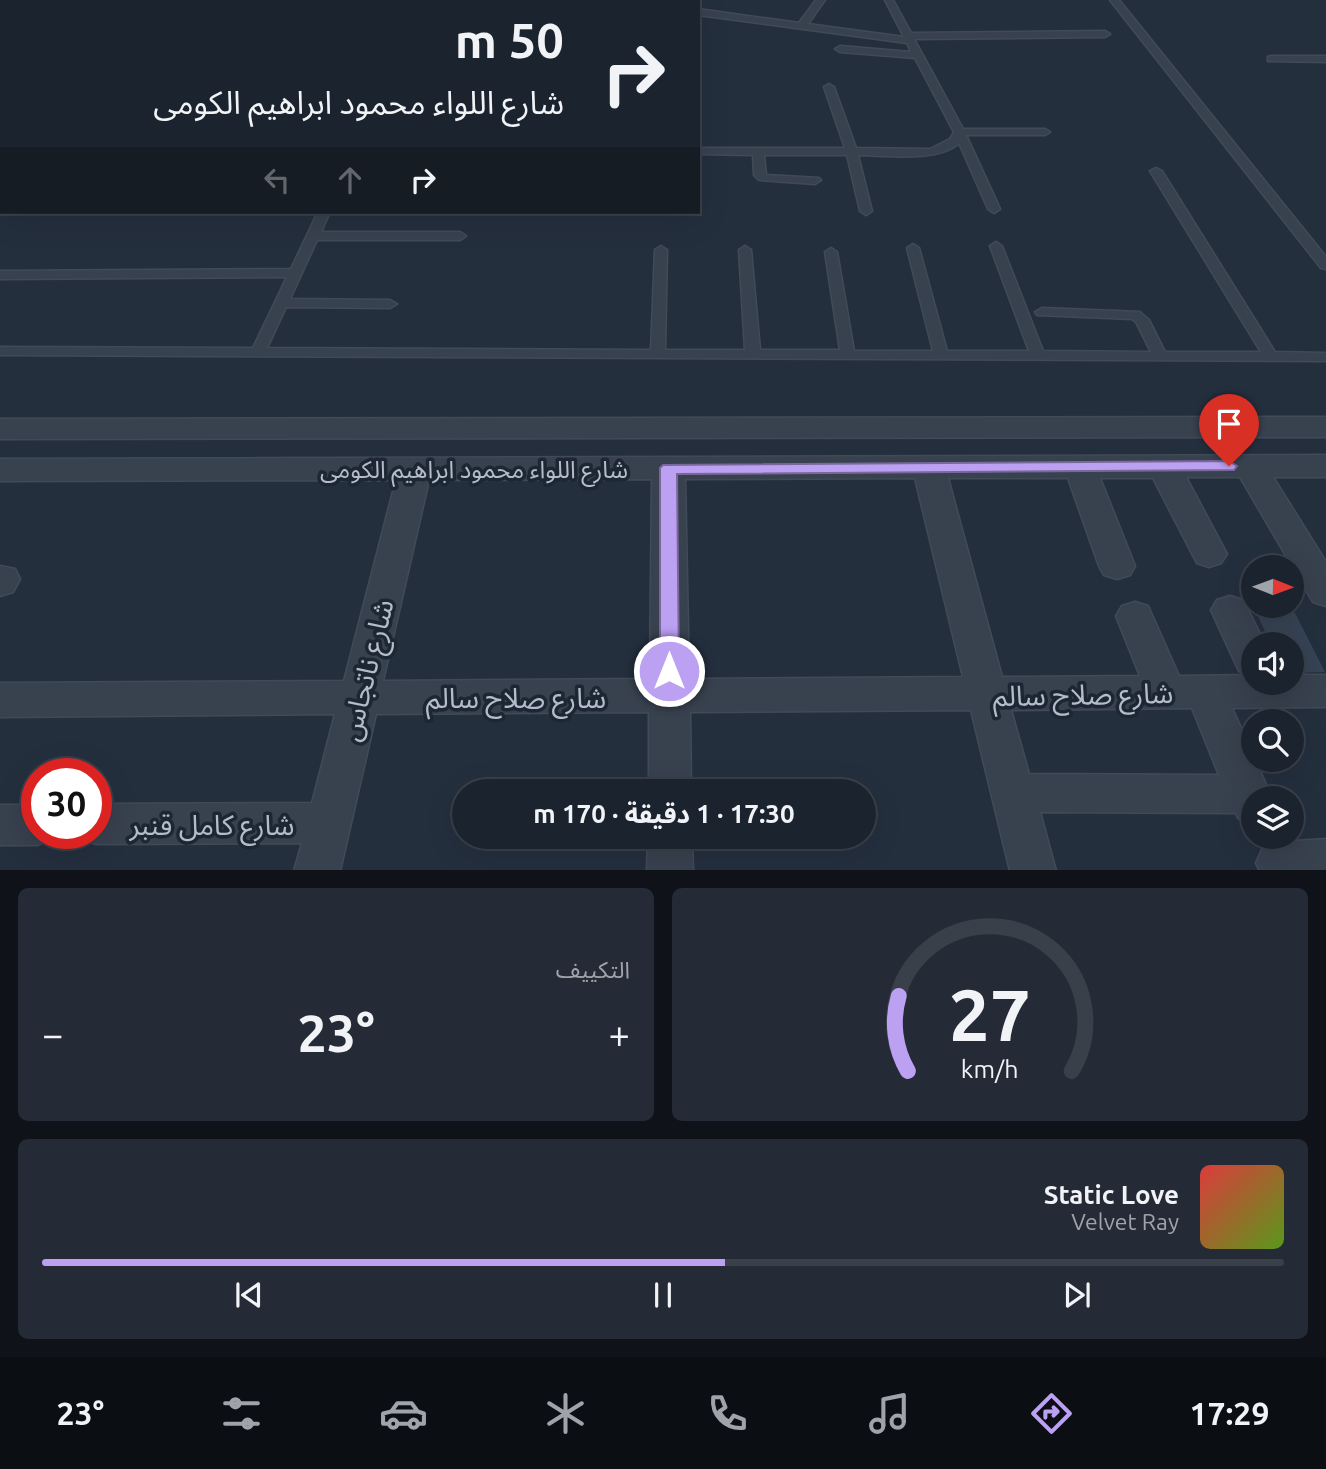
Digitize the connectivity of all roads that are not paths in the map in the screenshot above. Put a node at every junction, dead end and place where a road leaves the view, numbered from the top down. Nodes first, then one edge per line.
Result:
1 (821, 0) edge
2 (890, 0) edge
3 (1114, 0) edge
4 (700, 12) edge
5 (718, 15) junction
6 (711, 25) dead end
7 (802, 26) junction
8 (1105, 34) dead end
9 (910, 38) junction
10 (840, 49) dead end
11 (919, 55) junction
12 (1271, 59) dead end
13 (1326, 59) edge
14 (829, 88) dead end
15 (959, 132) junction
16 (1045, 132) dead end
17 (700, 151) edge
18 (758, 152) junction
19 (852, 153) junction
20 (1156, 171) dead end
21 (815, 180) dead end
22 (994, 209) dead end
23 (866, 211) dead end
24 (323, 214) edge
25 (313, 236) junction
26 (460, 236) dead end
27 (996, 246) dead end
28 (913, 248) dead end
29 (661, 250) dead end
30 (745, 250) dead end
31 (831, 253) dead end
32 (1326, 265) edge
33 (295, 273) junction
34 (0, 275) edge
35 (281, 303) junction
36 (390, 304) dead end
37 (1042, 312) dead end
38 (0, 351) edge
39 (257, 354) junction
40 (753, 354) junction
41 (658, 355) junction
42 (849, 355) junction
43 (942, 355) junction
44 (1038, 356) junction
45 (1160, 356) junction
46 (1271, 357) junction
47 (1326, 357) edge
48 (1326, 427) edge
49 (0, 429) edge
50 (1250, 466) junction
51 (1326, 466) edge
52 (1080, 467) junction
53 (1164, 467) junction
54 (668, 468) junction
55 (929, 468) junction
56 (0, 470) edge
57 (415, 470) junction
58 (1209, 554) dead end
59 (1117, 566) dead end
60 (1326, 592) edge
61 (1230, 610) dead end
62 (1136, 616) dead end
63 (1241, 634) edge
64 (1241, 682) edge
65 (1304, 687) edge
66 (1326, 691) edge
67 (1186, 693) junction
68 (987, 695) junction
69 (670, 696) junction
70 (359, 698) junction
71 (0, 700) edge
72 (670, 779) edge
73 (1243, 786) edge
74 (1013, 793) junction
75 (1241, 799) edge
76 (328, 823) junction
77 (112, 824) edge
78 (0, 825) edge
79 (21, 825) edge
80 (670, 849) edge
81 (1276, 857) edge
82 (1326, 860) edge
83 (317, 870) edge
84 (670, 870) edge
85 (1033, 870) edge

1 - 7 lane
2 - 9 lane
3 - 32 lane
4 - 5 lane
5 - 6 lane
5 - 7 lane
7 - 9 lane
8 - 9 lane
9 - 11 lane
10 - 11 lane
11 - 15 lane
12 - 13 lane
14 - 19 lane
15 - 16 lane
15 - 19 lane
15 - 22 lane
17 - 18 lane
18 - 19 lane
18 - 21 lane
19 - 23 lane
20 - 46 lane
24 - 25 lane
25 - 26 lane
25 - 33 lane
27 - 44 lane
28 - 43 lane
29 - 41 lane
30 - 40 lane
31 - 42 lane
33 - 34 lane
33 - 35 lane
35 - 36 lane
35 - 39 lane
37 - 45 lane
38 - 39 lane
39 - 41 lane
40 - 41 lane
40 - 42 lane
42 - 43 lane
43 - 44 lane
44 - 45 lane
45 - 46 lane
46 - 47 lane
48 - 49 street
50 - 51 street, شارع اللواء محمود ابراهيم الكومى
50 - 53 street, شارع اللواء محمود ابراهيم الكومى
50 - 60 street
52 - 53 street, شارع اللواء محمود ابراهيم الكومى
52 - 55 street, شارع اللواء محمود ابراهيم الكومى
52 - 59 street
53 - 58 street
54 - 55 street, شارع اللواء محمود ابراهيم الكومى
54 - 57 street, شارع اللواء محمود ابراهيم الكومى
54 - 69 street
55 - 68 street
56 - 57 street, شارع اللواء محمود ابراهيم الكومى
57 - 70 street, شارع ناتجاس
61 - 63 street
62 - 67 street
64 - 67 street, شارع صلاح سالم
65 - 66 street, شارع صلاح سالم
67 - 68 street, شارع صلاح سالم
67 - 73 street
68 - 69 street, شارع صلاح سالم
68 - 74 street
69 - 70 street, شارع صلاح سالم
69 - 72 street
70 - 71 street, شارع صلاح سالم
70 - 76 street, شارع ناتجاس
74 - 75 street
74 - 85 street
76 - 77 street, شارع كامل قنبر
76 - 83 street, شارع ناتجاس
78 - 79 street
80 - 84 street
81 - 82 street

